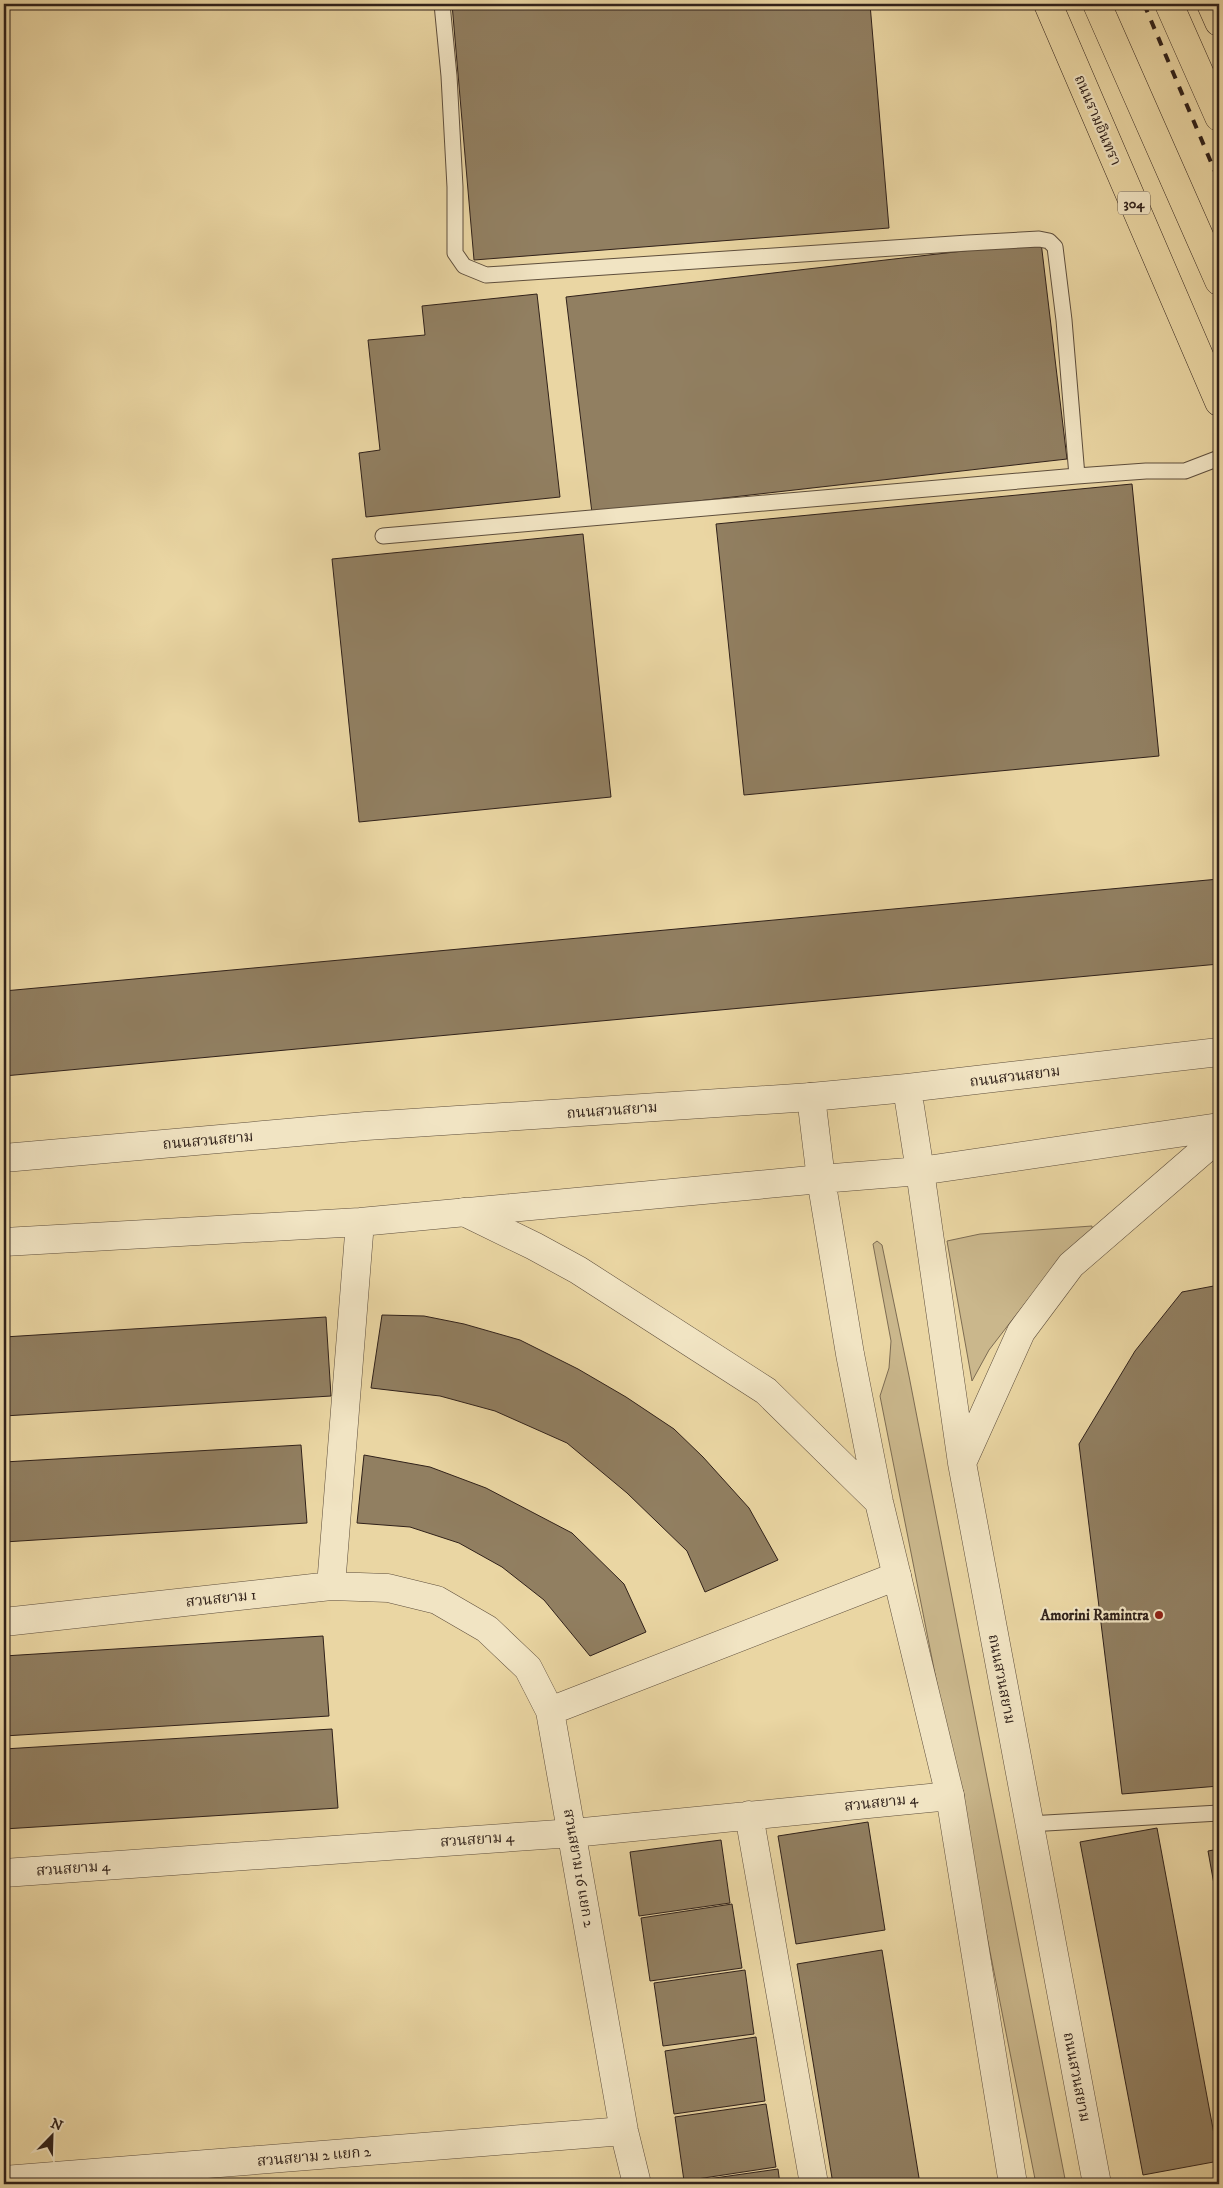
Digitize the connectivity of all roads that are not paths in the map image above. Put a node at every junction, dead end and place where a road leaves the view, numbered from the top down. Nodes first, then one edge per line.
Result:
1 (442, 4) edge
2 (1048, 4) edge
3 (1097, 4) edge
4 (1169, 4) edge
5 (1211, 4) edge
6 (1219, 22) edge
7 (1219, 117) edge
8 (1219, 281) edge
9 (1219, 402) edge
10 (1219, 458) edge
11 (1077, 476) junction
12 (383, 536) dead end
13 (1219, 1052) edge
14 (907, 1088) junction
15 (812, 1097) junction
16 (1219, 1128) edge
17 (1219, 1137) edge
18 (4, 1158) edge
19 (920, 1171) junction
20 (821, 1179) junction
21 (464, 1212) junction
22 (360, 1222) junction
23 (4, 1242) edge
24 (962, 1463) junction
25 (880, 1502) junction
26 (897, 1576) junction
27 (331, 1586) junction
28 (437, 1600) joint
29 (4, 1622) edge
30 (550, 1711) junction
31 (950, 1796) junction
32 (1219, 1813) edge
33 (749, 1815) junction
34 (1029, 1824) junction
35 (573, 1832) junction
36 (4, 1873) edge
37 (624, 2131) junction
38 (4, 2180) edge
39 (637, 2184) edge
40 (814, 2184) edge
41 (1013, 2184) edge
42 (1097, 2184) edge

1 - 11 lane
2 - 9 highway, ถนนรามอินทรา / 304
3 - 8 highway
4 - 7 highway
5 - 6 highway
10 - 11 lane
11 - 12 lane
13 - 14 street, ถนนสวนสยาม
14 - 15 street, ถนนสวนสยาม
14 - 19 street, ถนนสวนสยาม
15 - 18 street, ถนนสวนสยาม
15 - 20 street
16 - 19 street
17 - 24 street
19 - 20 street
19 - 24 street, ถนนสวนสยาม
20 - 21 street
20 - 25 street
21 - 22 street
21 - 25 street
22 - 23 street
22 - 27 street
24 - 34 street, ถนนสวนสยาม
25 - 26 street
26 - 30 street
26 - 31 street
27 - 28 street, สวนสยาม 1
27 - 29 street, สวนสยาม 1
28 - 30 street, สวนสยาม 16 แยก 2
30 - 35 street, สวนสยาม 16 แยก 2
31 - 33 street, สวนสยาม 4
31 - 41 street
32 - 34 lane
33 - 35 street, สวนสยาม 4
33 - 40 street
34 - 42 street, ถนนสวนสยาม
35 - 36 street, สวนสยาม 4
35 - 37 street, สวนสยาม 16 แยก 2
37 - 38 street, สวนสยาม 2 แยก 2
37 - 39 street, สวนสยาม 16 แยก 2

